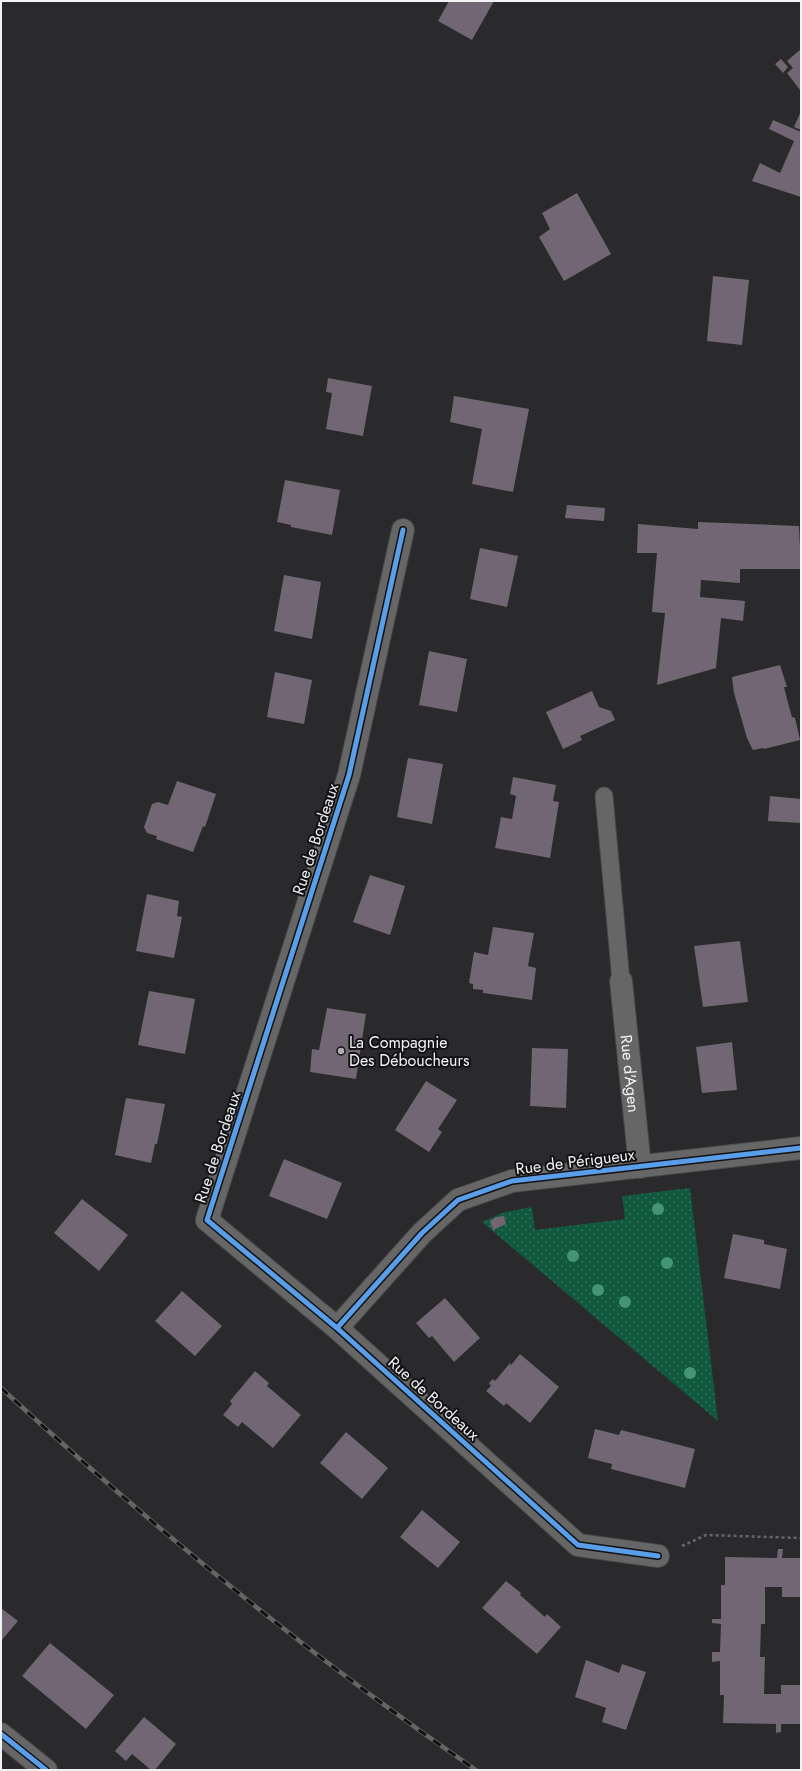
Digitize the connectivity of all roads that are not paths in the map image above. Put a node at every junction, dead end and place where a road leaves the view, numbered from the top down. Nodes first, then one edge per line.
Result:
1 (403, 530) dead end
2 (604, 796) dead end
3 (622, 981) joint
4 (801, 1148) edge
5 (640, 1167) junction
6 (337, 1328) junction
7 (658, 1556) road end
8 (1, 1734) edge
9 (46, 1770) edge

1 - 6 street, Rue de Bordeaux
2 - 3 lane
3 - 5 street, Rue d'Agen
4 - 5 street, Rue de Périgueux
5 - 6 street, Rue de Périgueux
6 - 7 street, Rue de Bordeaux
8 - 9 street

